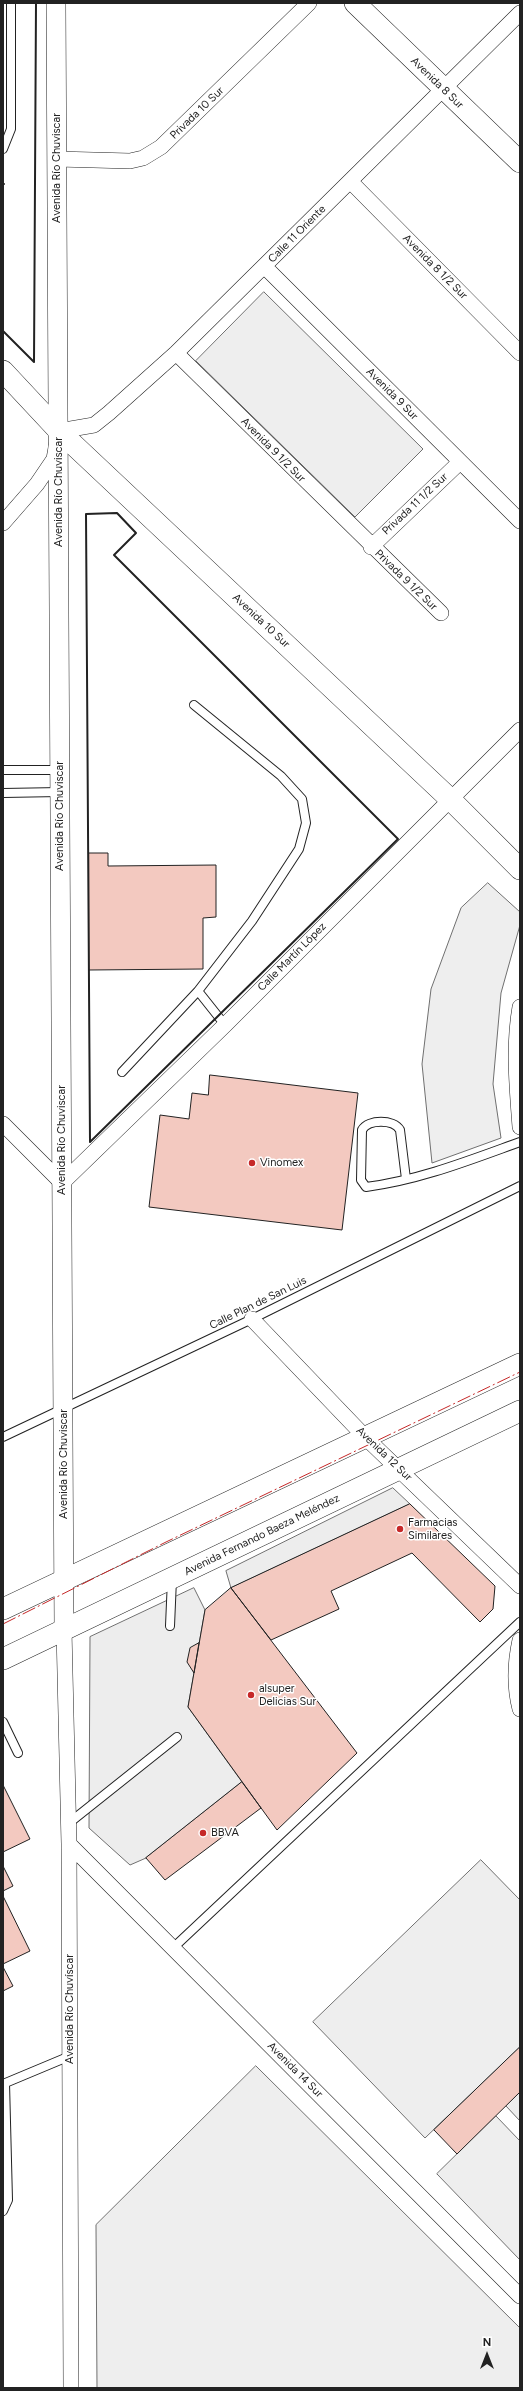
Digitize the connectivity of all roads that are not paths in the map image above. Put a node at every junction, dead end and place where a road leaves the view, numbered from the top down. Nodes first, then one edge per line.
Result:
1 (11, 3) edge
2 (56, 3) edge
3 (309, 3) edge
4 (355, 3) edge
5 (520, 13) edge
6 (7, 61) edge
7 (442, 88) junction
8 (7, 108) edge
9 (3, 149) edge
10 (57, 159) junction
11 (520, 162) edge
12 (350, 182) junction
13 (264, 266) junction
14 (176, 353) junction
15 (520, 353) edge
16 (3, 371) edge
17 (59, 431) junction
18 (460, 462) junction
19 (520, 521) edge
20 (3, 523) edge
21 (371, 547) junction
22 (441, 614) dead end
23 (194, 705) dead end
24 (520, 730) edge
25 (3, 770) edge
26 (60, 770) junction
27 (60, 792) junction
28 (3, 793) edge
29 (450, 799) junction
30 (520, 869) edge
31 (198, 991) junction
32 (520, 1007) edge
33 (225, 1025) junction
34 (122, 1072) dead end
35 (3, 1124) edge
36 (520, 1127) edge
37 (520, 1142) edge
38 (406, 1179) junction
39 (62, 1183) junction
40 (520, 1186) edge
41 (252, 1319) junction
42 (520, 1364) edge
43 (63, 1408) junction
44 (520, 1411) edge
45 (3, 1437) edge
46 (366, 1438) junction
47 (399, 1469) junction
48 (172, 1578) junction
49 (64, 1580) junction
50 (520, 1586) edge
51 (3, 1609) edge
52 (520, 1622) edge
53 (170, 1626) dead end
54 (64, 1630) junction
55 (520, 1640) edge
56 (3, 1659) edge
57 (520, 1709) edge
58 (3, 1722) edge
59 (177, 1737) dead end
60 (18, 1752) dead end
61 (69, 1823) junction
62 (69, 1844) junction
63 (173, 1948) junction
64 (70, 2056) junction
65 (4, 2083) edge
66 (5, 2160) edge
67 (3, 2211) edge
68 (520, 2296) edge
69 (71, 2388) edge

1 - 6 lane
2 - 10 street, Avenida Río Chuviscar
3 - 10 street, Privada 10 Sur
4 - 7 main road, Avenida 8 Sur
5 - 7 street, Calle 11 Oriente
6 - 8 lane
7 - 11 main road, Avenida 8 Sur
7 - 12 street, Calle 11 Oriente
8 - 9 lane
10 - 17 street, Avenida Río Chuviscar
12 - 13 street, Calle 11 Oriente
12 - 15 street, Avenida 8 1/2 Sur
13 - 14 street, Calle 11 Oriente
13 - 18 street, Avenida 9 Sur
14 - 17 street, Calle 11 Oriente
14 - 21 street, Avenida 9 1/2 Sur
16 - 17 main road, Avenida 10 Sur
17 - 20 street
17 - 26 street, Avenida Río Chuviscar
17 - 29 main road, Avenida 10 Sur
18 - 19 street, Avenida 9 Sur
18 - 21 street, Privada 11 1/2 Sur
21 - 22 street, Privada 9 1/2 Sur
23 - 31 lane
24 - 29 street, Calle Martín López
25 - 26 lane
26 - 27 street, Avenida Río Chuviscar
27 - 28 lane
27 - 39 street, Avenida Río Chuviscar
29 - 30 main road, Avenida 10 Sur
29 - 33 street, Calle Martín López
31 - 33 lane
31 - 34 lane
32 - 36 street
33 - 39 street, Calle Martín López
35 - 39 street
37 - 38 lane
38 - 38 lane
39 - 43 street, Avenida Río Chuviscar
40 - 41 lane, Calle Plan de San Luis
41 - 43 lane, Calle Plan de San Luis
41 - 46 street, Avenida 12 Sur
42 - 46 main road
43 - 45 lane, Calle Plan de San Luis
43 - 49 street, Avenida Río Chuviscar
44 - 47 main road, Avenida Fernando Baeza Meléndez
46 - 47 street, Avenida 12 Sur
46 - 49 main road
47 - 48 main road, Avenida Fernando Baeza Meléndez
47 - 50 street, Avenida 12 Sur
48 - 53 lane
48 - 54 main road, Avenida Fernando Baeza Meléndez
49 - 51 main road
49 - 54 street, Avenida Río Chuviscar
52 - 63 lane
54 - 56 main road, Avenida Fernando Baeza Meléndez
54 - 61 street, Avenida Río Chuvíscar
55 - 57 street
58 - 60 lane
59 - 61 lane
61 - 62 street, Avenida Río Chuvíscar
62 - 63 street, Avenida 14 Sur
62 - 64 street, Avenida Río Chuvíscar
63 - 68 street, Avenida 14 Sur
64 - 65 lane
64 - 69 street, Avenida Río Chuvíscar
65 - 66 lane
66 - 67 lane

